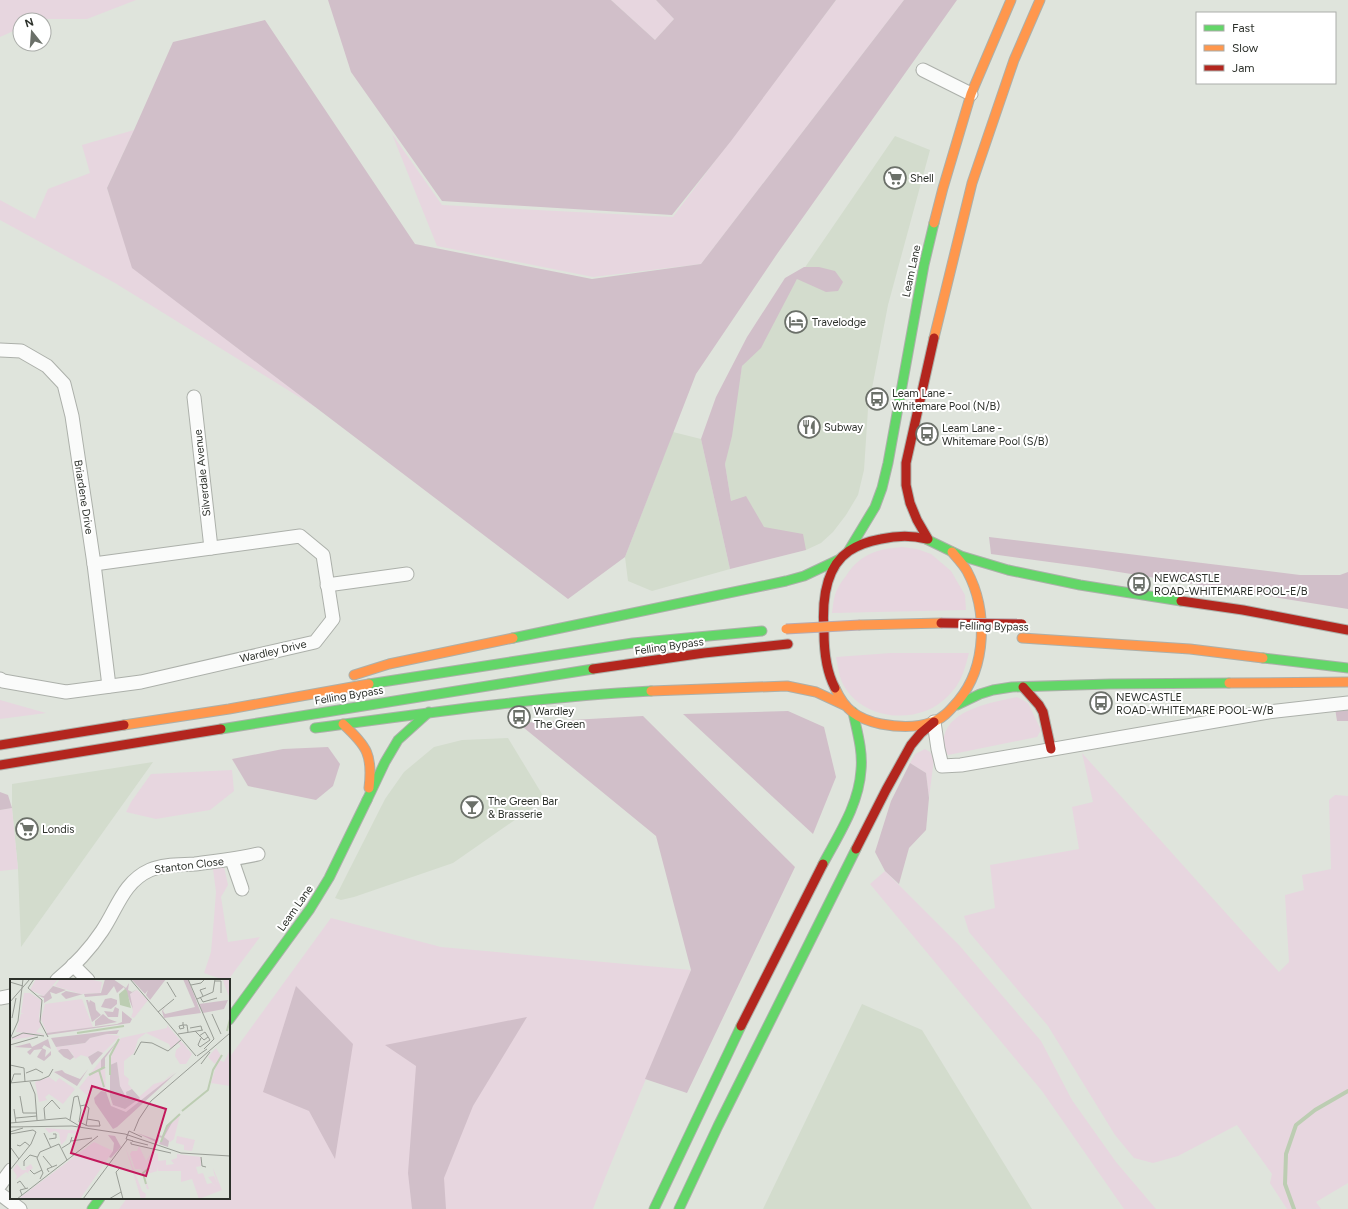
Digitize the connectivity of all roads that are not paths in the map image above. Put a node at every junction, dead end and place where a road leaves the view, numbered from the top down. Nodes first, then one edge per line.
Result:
1 (1012, 0) edge
2 (1040, 0) edge
3 (923, 70) dead end
4 (971, 94) junction
5 (0, 350) edge
6 (194, 398) dead end
7 (928, 539) junction
8 (211, 548) junction
9 (849, 550) junction
10 (952, 552) junction
11 (840, 559) junction
12 (94, 564) junction
13 (407, 574) dead end
14 (327, 585) junction
15 (1026, 624) dead end
16 (1348, 630) edge
17 (971, 638) dead end
18 (993, 638) dead end
19 (1018, 638) dead end
20 (818, 642) dead end
21 (832, 642) dead end
22 (792, 643) dead end
23 (1348, 668) edge
24 (345, 678) dead end
25 (0, 679) edge
26 (330, 682) dead end
27 (1348, 682) edge
28 (109, 686) junction
29 (1023, 687) junction
30 (263, 702) junction
31 (1348, 703) edge
32 (844, 705) junction
33 (953, 707) junction
34 (429, 712) junction
35 (853, 712) junction
36 (934, 722) junction
37 (343, 724) junction
38 (306, 729) dead end
39 (188, 734) junction
40 (233, 736) dead end
41 (0, 745) edge
42 (1051, 749) junction
43 (0, 765) edge
44 (367, 800) junction
45 (258, 854) dead end
46 (232, 860) junction
47 (242, 889) dead end
48 (73, 965) junction
49 (58, 979) edge
50 (87, 979) edge
51 (10, 996) edge
52 (0, 998) edge
53 (230, 1019) edge
54 (10, 1171) edge
55 (0, 1185) edge
56 (0, 1194) edge
57 (99, 1199) edge
58 (20, 1209) edge
59 (92, 1209) edge
60 (654, 1209) edge
61 (679, 1209) edge

1 - 4 main road, Leam Lane
2 - 7 main road
3 - 4 street
4 - 9 main road, Leam Lane
5 - 12 street, Briardene Drive
6 - 8 street, Silverdale Avenue
7 - 9 main road
7 - 10 main road
8 - 12 street, Wardley Drive
8 - 14 street, Wardley Drive
9 - 11 main road
10 - 16 main road
10 - 33 main road
11 - 24 main road
11 - 32 main road
12 - 28 street, Briardene Drive
13 - 14 street
14 - 28 street, Wardley Drive
15 - 30 main road, Felling Bypass, bridge
17 - 18 main road, Felling Bypass
19 - 23 main road, Felling Bypass
20 - 21 main road
22 - 39 main road, Felling Bypass
25 - 28 street, Wardley Drive
26 - 30 main road
27 - 29 main road
29 - 33 main road
29 - 42 main road
30 - 41 main road, Felling Bypass
31 - 42 street
32 - 34 main road
32 - 35 main road
33 - 36 main road
34 - 37 main road
34 - 44 main road, Leam Lane
35 - 36 main road
35 - 60 main road
36 - 42 street
36 - 61 main road
37 - 38 main road
37 - 44 main road
39 - 40 main road
39 - 43 main road, Felling Bypass
44 - 53 main road, Leam Lane
45 - 46 street, Stanton Close
46 - 47 street, Stanton Close
46 - 48 street, Stanton Close
48 - 49 street, Stanton Close
48 - 50 street
51 - 52 street
54 - 55 street
56 - 58 street
57 - 59 main road

